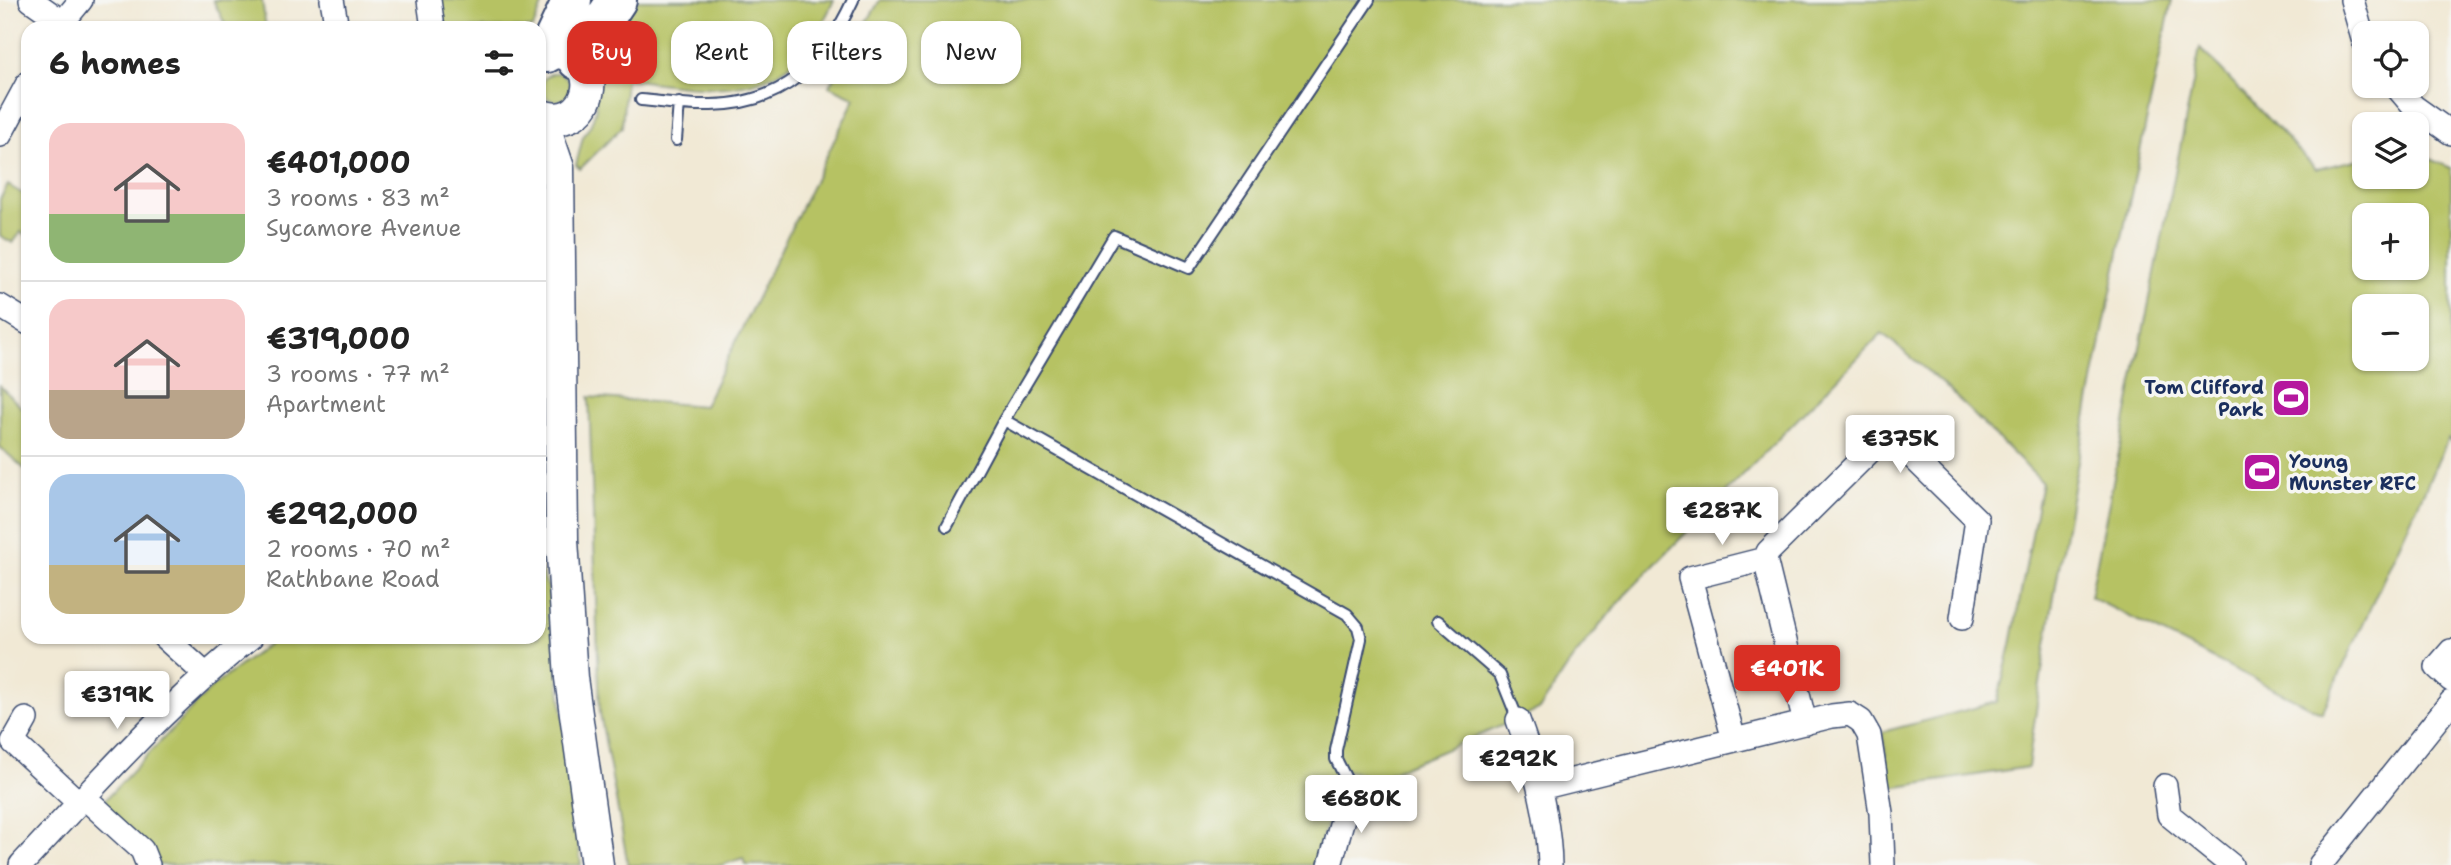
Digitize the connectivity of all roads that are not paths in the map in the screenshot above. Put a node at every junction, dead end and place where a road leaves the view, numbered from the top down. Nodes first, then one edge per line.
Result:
1 (31, 0) edge
2 (81, 0) edge
3 (332, 0) edge
4 (429, 0) edge
5 (572, 0) edge
6 (617, 0) edge
7 (853, 0) edge
8 (1369, 0) edge
9 (2352, 0) edge
10 (55, 21) edge
11 (63, 21) edge
12 (336, 21) edge
13 (432, 21) edge
14 (2358, 21) edge
15 (555, 56) edge
16 (2406, 98) edge
17 (641, 100) dead end
18 (21, 103) edge
19 (679, 103) junction
20 (577, 111) junction
21 (546, 116) edge
22 (2451, 133) edge
23 (0, 135) edge
24 (546, 135) edge
25 (676, 140) dead end
26 (558, 168) junction
27 (0, 306) edge
28 (21, 319) edge
29 (1004, 420) junction
30 (947, 526) dead end
31 (551, 542) edge
32 (1765, 559) junction
33 (1962, 618) dead end
34 (1438, 621) dead end
35 (172, 644) edge
36 (242, 644) edge
37 (2451, 651) edge
38 (205, 674) junction
39 (2451, 680) edge
40 (2451, 702) edge
41 (26, 719) dead end
42 (1518, 720) joint
43 (1805, 723) junction
44 (1734, 740) junction
45 (2165, 786) dead end
46 (1539, 788) junction
47 (1350, 793) joint
48 (81, 800) junction
49 (20, 865) edge
50 (148, 865) edge
51 (597, 865) edge
52 (1330, 865) edge
53 (1549, 865) edge
54 (1883, 865) edge
55 (2231, 865) edge
56 (2320, 865) edge

1 - 10 street
2 - 11 street
3 - 12 street
4 - 13 street
5 - 15 highway
6 - 15 highway
7 - 19 lane
8 - 29 lane
9 - 14 street
15 - 20 main road
16 - 22 street
17 - 19 lane
18 - 23 street
19 - 25 lane
20 - 21 main road
20 - 26 main road
24 - 26 main road
26 - 31 main road
27 - 28 street
29 - 30 lane
29 - 47 lane
31 - 51 main road
32 - 33 street
32 - 43 street
32 - 44 street
34 - 42 lane
35 - 38 street
36 - 38 street
37 - 39 street
38 - 48 street
40 - 56 street
41 - 48 street
42 - 46 street
43 - 44 street
43 - 54 street
44 - 46 street
45 - 55 street
46 - 53 street
47 - 52 street
48 - 49 street
48 - 50 street

